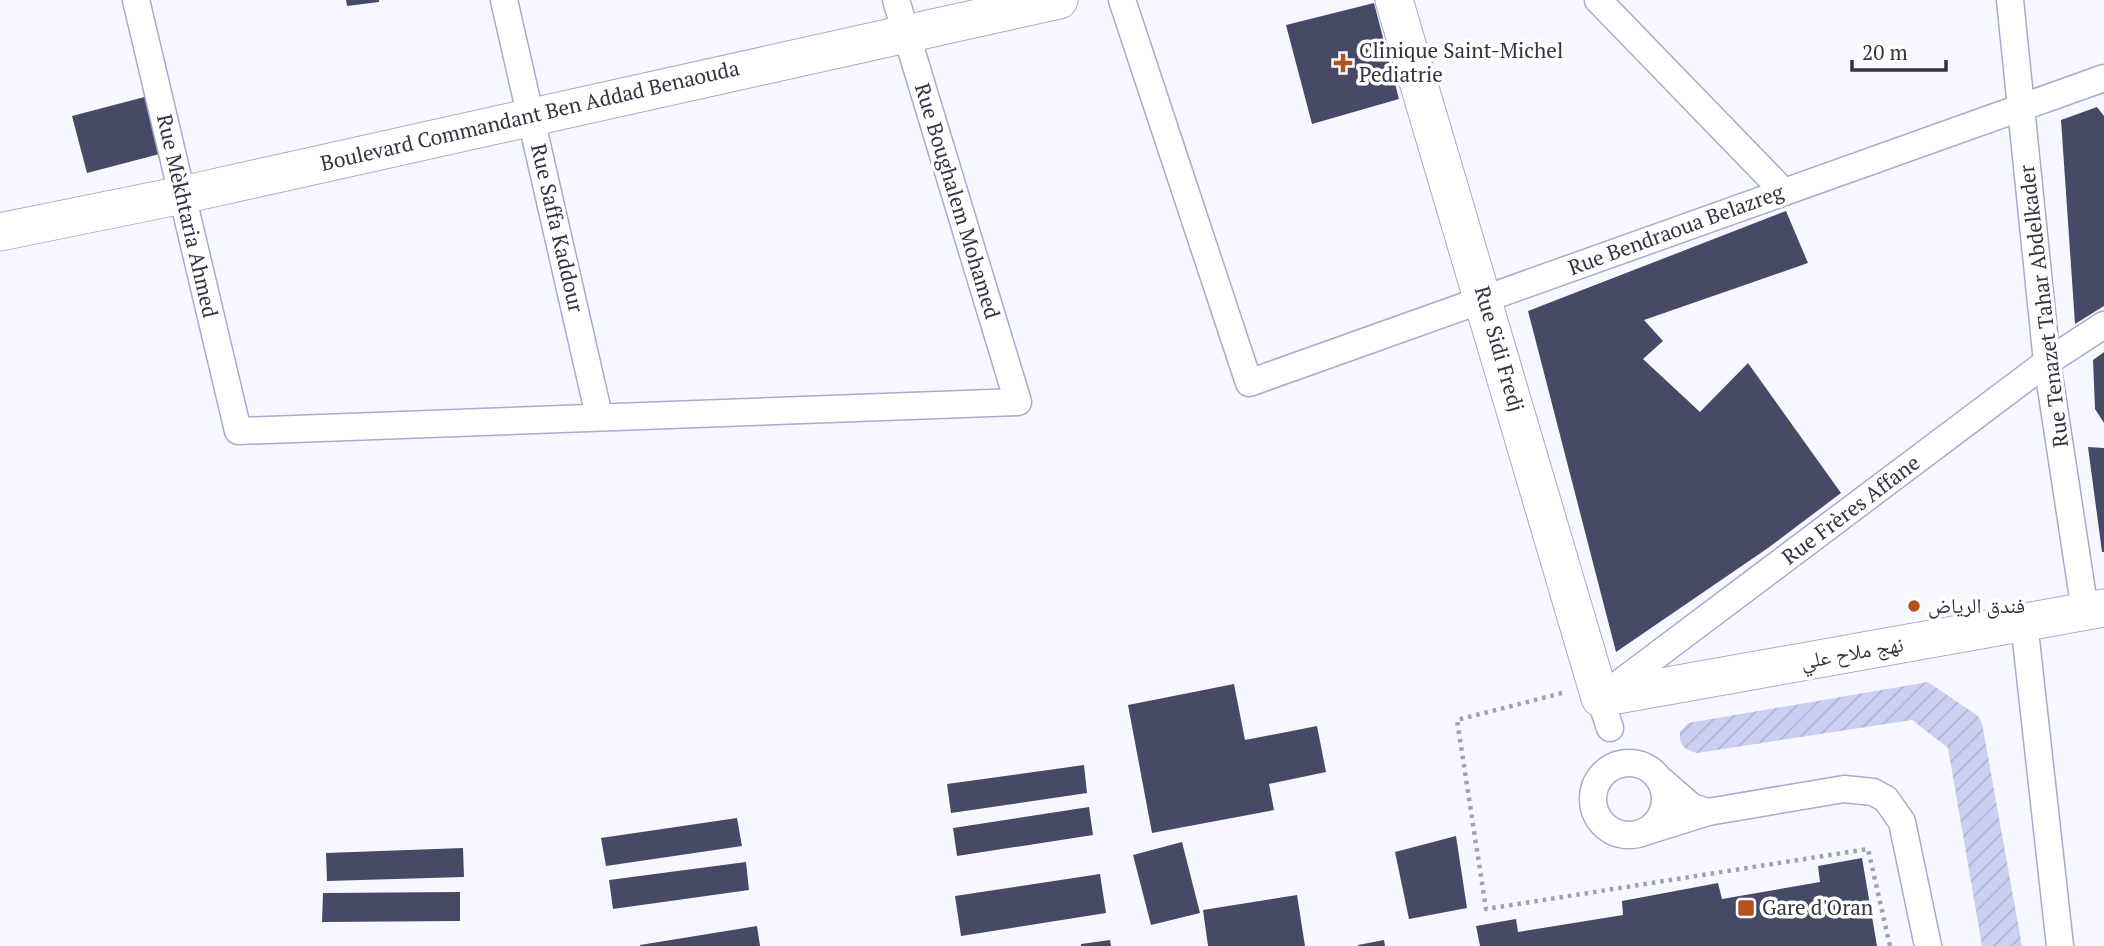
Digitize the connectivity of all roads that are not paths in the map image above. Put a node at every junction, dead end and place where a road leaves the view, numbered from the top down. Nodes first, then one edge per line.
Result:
1 (136, 0) edge
2 (504, 0) edge
3 (1059, 0) edge
4 (1122, 0) edge
5 (1394, 0) edge
6 (1598, 0) edge
7 (2010, 0) edge
8 (901, 16) edge
9 (2099, 87) edge
10 (2022, 106) junction
11 (531, 115) junction
12 (1784, 192) junction
13 (182, 195) junction
14 (0, 232) edge
15 (1485, 300) junction
16 (2104, 325) edge
17 (2047, 362) junction
18 (599, 416) junction
19 (2095, 609) edge
20 (2024, 622) junction
21 (1605, 713) junction
22 (1634, 762) junction
23 (1607, 770) junction
24 (1662, 781) junction
25 (1708, 812) junction
26 (1643, 832) junction
27 (1928, 946) edge
28 (2060, 946) edge

1 - 13 street, Rue Mèkhtaria Ahmed
2 - 11 street, Rue Saffa Kaddour
3 - 8 main road, Boulevard Commandant Ben Addad Benaouda
4 - 15 street, Rue Bendraoua Belazreg
5 - 15 main road, Rue Sidi Fredj
6 - 12 street
7 - 10 street, Rue Tenazet Tahar Abdelkader
8 - 11 main road, Boulevard Commandant Ben Addad Benaouda
8 - 18 street, Rue Boughalem Mohamed
9 - 10 street, Rue Bendraoua Belazreg
10 - 12 street, Rue Bendraoua Belazreg
10 - 17 street, Rue Tenazet Tahar Abdelkader
11 - 13 main road, Boulevard Commandant Ben Addad Benaouda
11 - 18 street, Rue Saffa Kaddour
12 - 15 street, Rue Bendraoua Belazreg
13 - 14 main road, Boulevard Commandant Ben Addad Benaouda
13 - 18 street, Rue Mèkhtaria Ahmed
15 - 21 main road, Rue Sidi Fredj
16 - 17 street, Rue Frères Affane
17 - 19 street, Rue Tenazet Tahar Abdelkader
17 - 21 street, Rue Frères Affane
19 - 20 main road, نهج ملاح علي
20 - 21 main road, نهج ملاح علي
20 - 28 street
21 - 22 street
21 - 23 street
22 - 23 street
22 - 24 street
23 - 26 street
24 - 25 street
24 - 26 street
25 - 26 street
25 - 27 street

